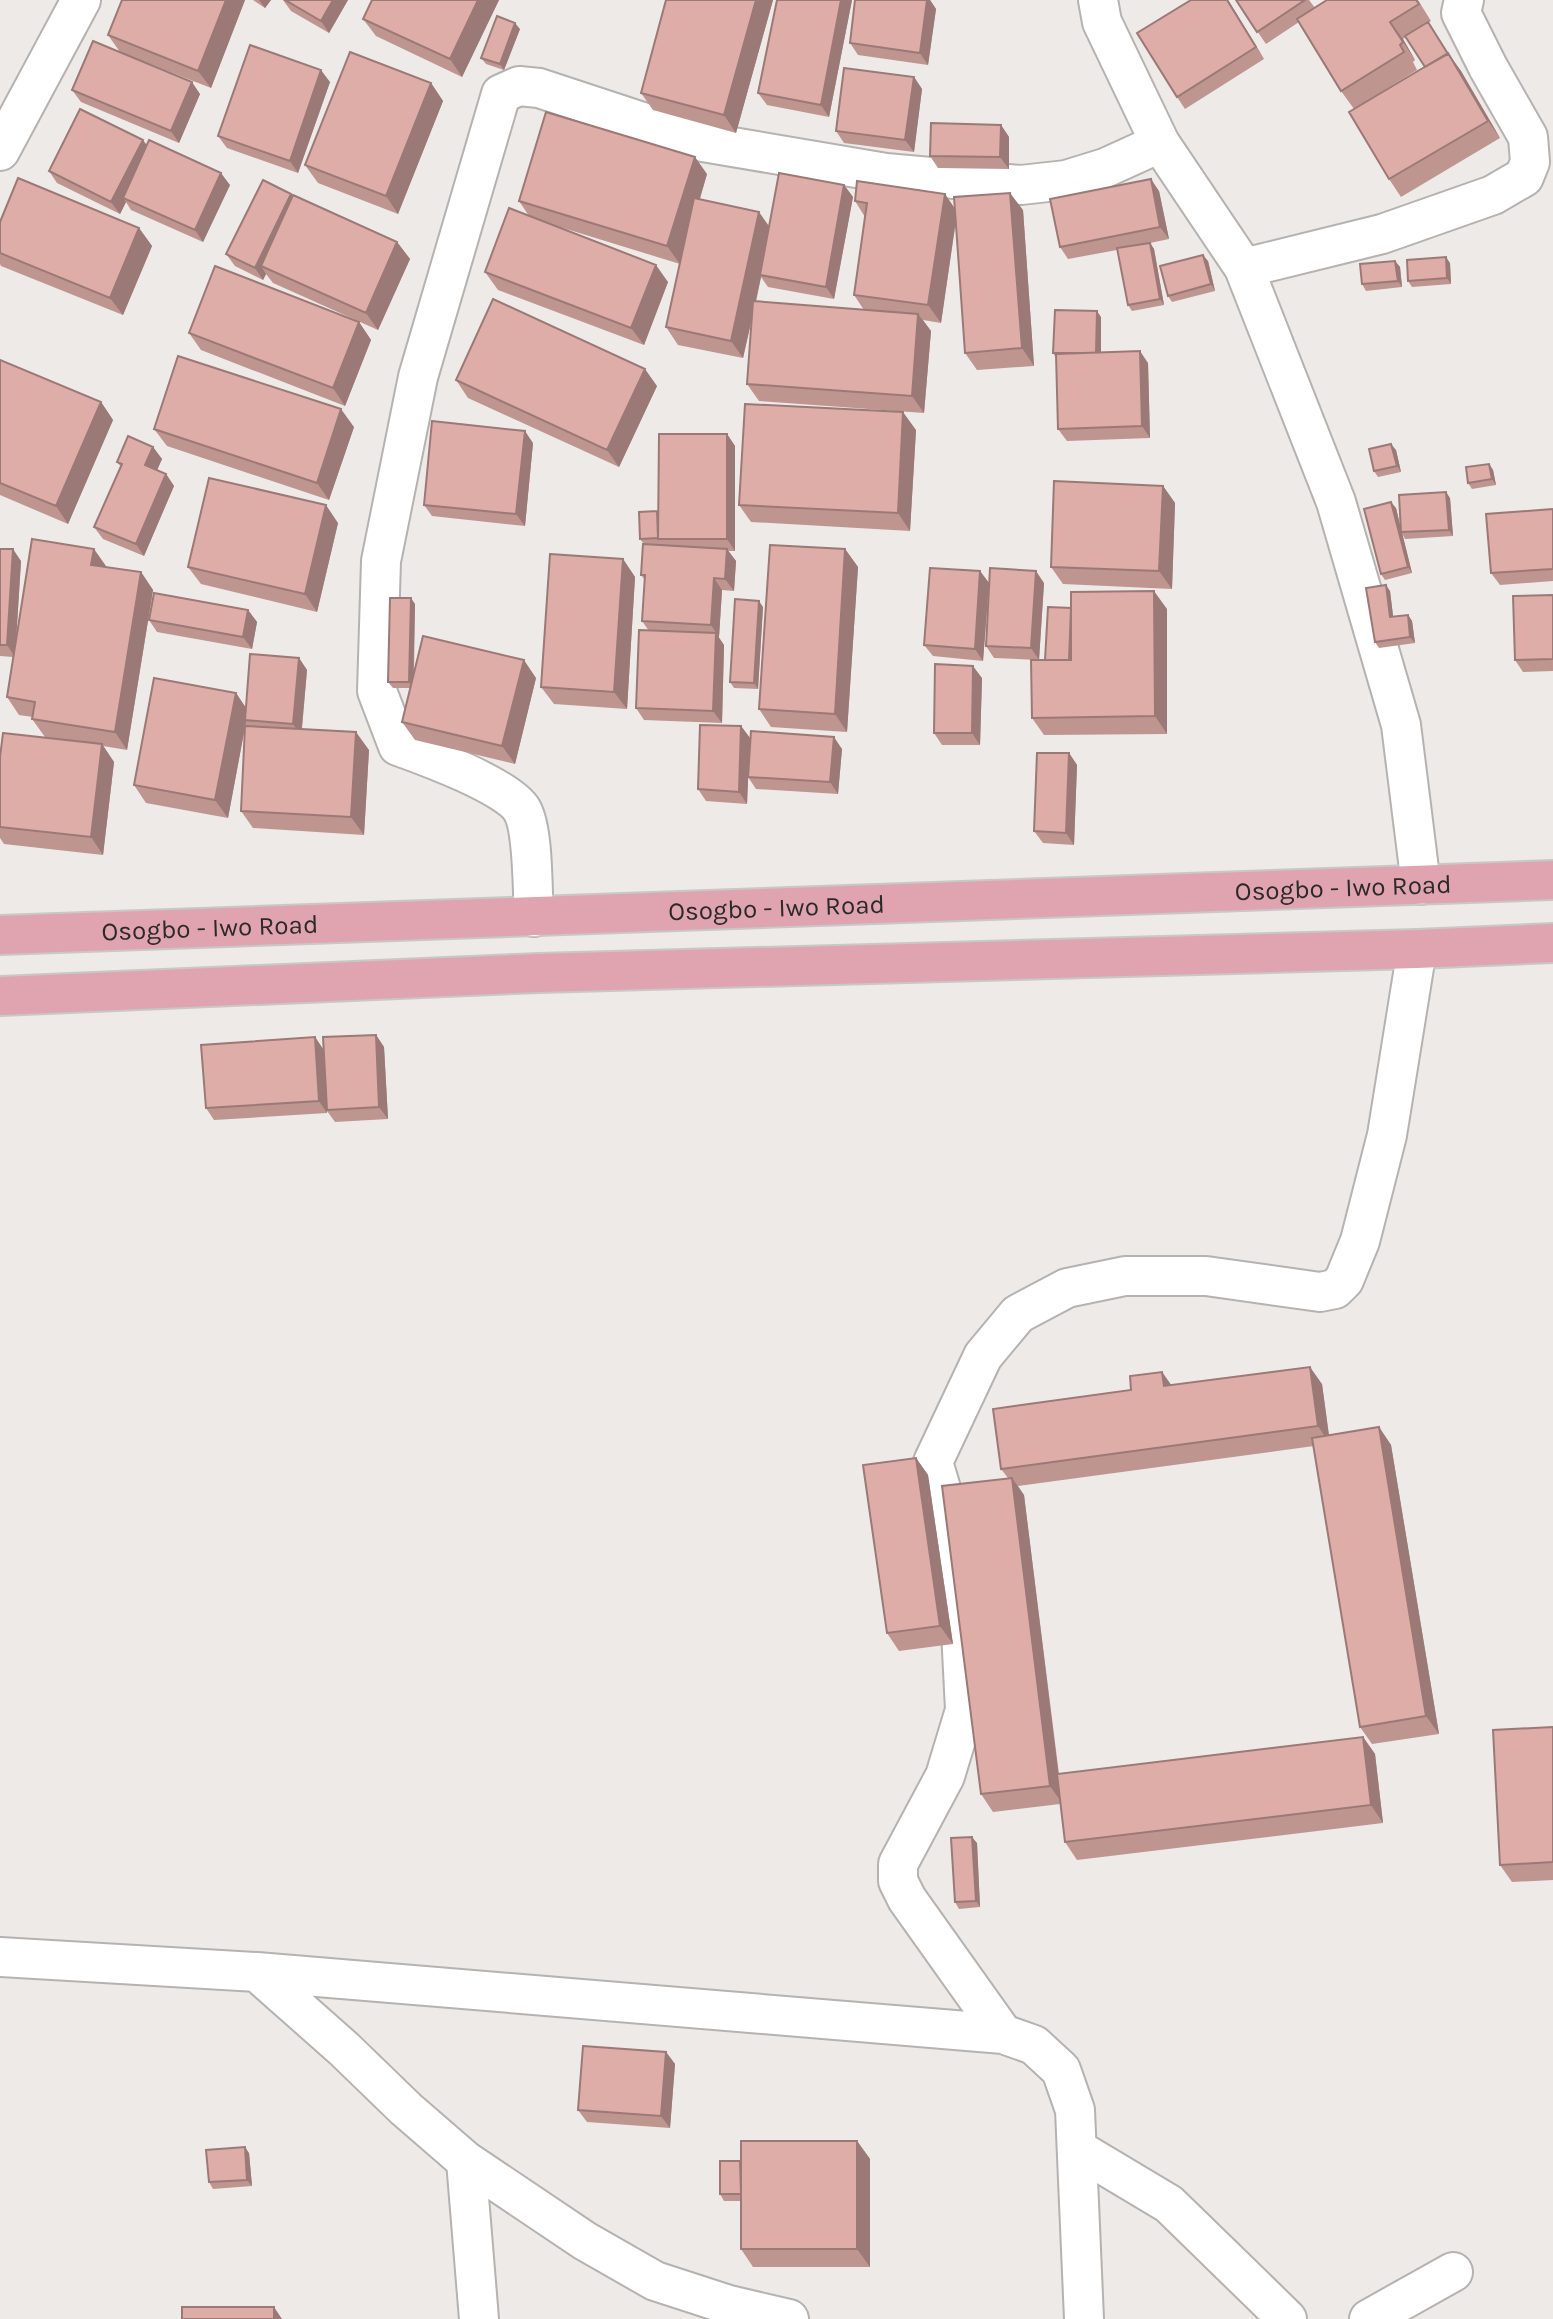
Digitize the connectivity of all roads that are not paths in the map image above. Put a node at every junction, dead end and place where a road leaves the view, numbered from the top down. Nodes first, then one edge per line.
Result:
1 (81, 0) edge
2 (1098, 0) edge
3 (1464, 0) edge
4 (1160, 143) junction
5 (0, 151) edge
6 (1244, 268) junction
7 (1553, 880) edge
8 (1421, 885) junction
9 (534, 917) junction
10 (0, 935) edge
11 (1553, 943) edge
12 (1417, 948) junction
13 (0, 996) edge
14 (0, 1957) edge
15 (257, 1972) junction
16 (1003, 2034) junction
17 (1077, 2149) junction
18 (466, 2161) junction
19 (1453, 2272) dead end
20 (479, 2319) edge
21 (789, 2319) edge
22 (1084, 2319) edge
23 (1287, 2319) edge
24 (1369, 2319) edge

1 - 5 street
2 - 4 street
3 - 6 street
4 - 6 street
4 - 9 street
6 - 8 street
7 - 8 main road, Osogbo - Iwo Road
8 - 9 main road, Osogbo - Iwo Road
9 - 10 main road, Osogbo - Iwo Road
11 - 12 main road
12 - 13 main road
12 - 16 street
14 - 15 street
15 - 16 street
15 - 18 street
16 - 17 street
17 - 22 street
17 - 23 street
18 - 20 street
18 - 21 street
19 - 24 street

